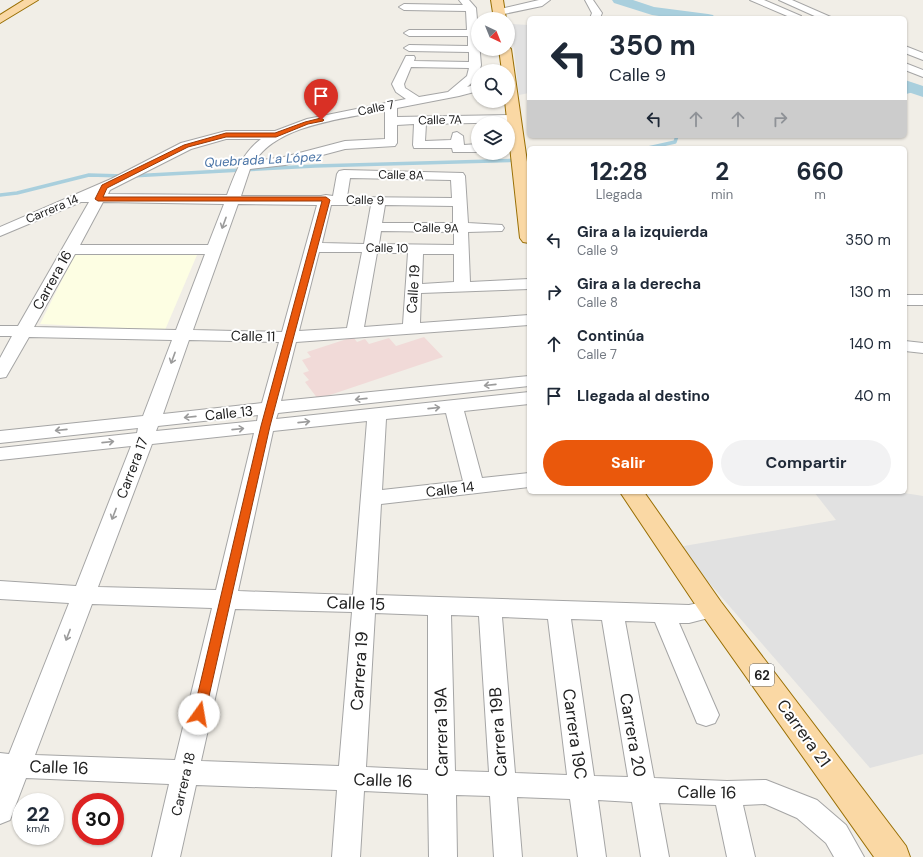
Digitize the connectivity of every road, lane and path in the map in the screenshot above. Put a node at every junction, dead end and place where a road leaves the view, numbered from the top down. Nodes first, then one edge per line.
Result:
1 (32, 0) edge
2 (497, 0) edge
3 (545, 0) edge
4 (755, 0) edge
5 (784, 0) edge
6 (589, 1) dead end
7 (529, 3) edge
8 (467, 4) edge
9 (404, 7) dead end
10 (499, 12) edge
11 (509, 12) edge
12 (596, 16) edge
13 (794, 16) edge
14 (823, 16) edge
15 (515, 17) edge
16 (522, 18) dead end
17 (0, 20) edge
18 (471, 28) edge
19 (409, 33) dead end
20 (471, 33) edge
21 (471, 49) edge
22 (907, 50) edge
23 (923, 56) edge
24 (409, 57) junction
25 (471, 65) edge
26 (907, 67) edge
27 (923, 74) edge
28 (471, 78) edge
29 (471, 90) edge
30 (448, 95) junction
31 (416, 100) junction
32 (391, 104) junction
33 (349, 113) junction
34 (420, 120) junction
35 (455, 120) junction
36 (471, 120) edge
37 (391, 121) junction
38 (276, 135) junction
39 (515, 136) edge
40 (345, 145) junction
41 (458, 146) junction
42 (471, 147) edge
43 (516, 154) edge
44 (244, 169) junction
45 (344, 174) joint
46 (106, 189) junction
47 (232, 199) junction
48 (333, 200) junction
49 (379, 200) junction
50 (460, 202) junction
51 (527, 225) edge
52 (374, 227) junction
53 (461, 228) junction
54 (497, 228) dead end
55 (0, 232) edge
56 (314, 247) junction
57 (370, 248) junction
58 (416, 249) junction
59 (70, 250) junction
60 (214, 250) junction
61 (461, 250) junction
62 (527, 284) edge
63 (462, 287) junction
64 (413, 289) junction
65 (907, 300) edge
66 (923, 300) edge
67 (527, 320) edge
68 (411, 328) junction
69 (0, 331) edge
70 (24, 331) junction
71 (354, 332) junction
72 (182, 335) junction
73 (289, 337) junction
74 (907, 346) edge
75 (923, 348) edge
76 (0, 373) edge
77 (527, 380) edge
78 (527, 398) edge
79 (454, 406) junction
80 (378, 414) junction
81 (268, 417) junction
82 (147, 430) junction
83 (0, 437) edge
84 (0, 454) edge
85 (527, 480) edge
86 (474, 486) junction
87 (633, 494) edge
88 (371, 498) junction
89 (0, 590) edge
90 (83, 595) junction
91 (226, 599) junction
92 (364, 604) junction
93 (439, 606) junction
94 (490, 608) junction
95 (712, 609) junction
96 (558, 610) junction
97 (612, 612) junction
98 (663, 614) junction
99 (706, 715) dead end
100 (9, 765) edge
101 (186, 772) junction
102 (351, 779) junction
103 (442, 782) junction
104 (502, 785) junction
105 (582, 788) junction
106 (643, 790) junction
107 (726, 793) junction
108 (0, 811) edge
109 (166, 857) edge
110 (346, 857) edge
111 (443, 857) edge
112 (508, 857) edge
113 (592, 857) edge
114 (654, 857) edge
115 (741, 857) edge
116 (850, 857) edge
117 (894, 857) edge

1 - 17 main road
2 - 10 main road
3 - 7 street
4 - 13 street
5 - 14 street
6 - 12 street
7 - 11 street
8 - 9 street
8 - 18 street
15 - 16 street
19 - 20 street
21 - 24 street
22 - 23 street
24 - 25 street
24 - 31 street
26 - 27 street
28 - 30 street
29 - 30 street, Calle 7
30 - 31 street, Calle 7
31 - 32 street, Calle 7
32 - 33 street, Calle 7
32 - 37 street
33 - 38 street, Calle 7
33 - 40 street
34 - 35 street, Calle 7A
34 - 37 street, Calle 7A
34 - 41 street
35 - 36 street, Calle 7A
35 - 41 street
37 - 40 street
38 - 44 street, Carrera 17
38 - 46 street, Carrera 14
39 - 43 main road
40 - 44 street
41 - 42 street
43 - 51 main road
44 - 47 street, Carrera 17
45 - 48 street, Carrera 18
45 - 50 street, Calle 8A
46 - 47 street, Calle 9
46 - 55 street, Carrera 14
46 - 59 street, Carrera 16
47 - 48 street, Calle 9
47 -> 60 street, Carrera 17
48 - 49 street, Calle 9
48 - 56 street, Carrera 18
49 - 50 street, Calle 9
49 - 52 street
50 - 53 street
52 - 53 street, Calle 9A
52 - 57 street
53 - 54 street, Calle 9A
53 - 61 street
56 - 57 street, Calle 10
56 - 73 street, Carrera 18
57 - 58 street, Calle 10
57 - 71 street
58 - 61 street, Calle 10
58 - 64 street, Calle 19
59 - 60 street
59 - 70 street, Carrera 16
60 - 72 street, Carrera 17
61 - 63 street
62 - 63 street
63 - 64 street
64 - 68 street, Calle 19
65 - 66 street
67 - 68 street, Calle 11
68 - 71 street, Calle 11
69 - 70 street, Calle 11
70 - 72 street, Calle 11
70 - 76 street, Carrera 16
71 - 73 street, Calle 11
72 - 73 street, Calle 11
72 -> 82 street, Carrera 17
73 - 81 street, Carrera 18
74 - 75 street
77 -> 81 street, Calle 13
78 - 79 street, Calle 13
80 -> 79 street, Calle 13
79 - 86 street
81 -> 80 street, Calle 13
80 - 88 street, Carrera 19
81 - 82 street, Calle 13
81 - 91 street, Carrera 18
82 -> 83 street, Calle 13
84 -> 82 street, Calle 13
82 -> 90 street, Carrera 17
85 - 86 street, Calle 14
86 - 88 street, Calle 14
87 - 95 main road, Carrera 21 / 62
88 - 92 street, Carrera 19
89 - 90 street, Calle 15
90 - 91 street, Calle 15
90 -> 100 street, Carrera 17
91 - 92 street, Calle 15
91 - 101 street, Carrera 18
92 - 93 street, Calle 15
92 - 102 street, Carrera 19
93 - 94 street, Calle 15
93 - 103 street, Carrera 19A
94 - 96 street, Calle 15
94 - 104 street, Carrera 19B
95 - 98 street, Calle 15
95 - 117 main road, Carrera 21 / 62
96 - 97 street, Calle 15
96 - 105 street, Carrera 19C
97 - 98 street, Calle 15
97 - 106 street, Carrera 20
98 - 99 street
100 - 101 street, Calle 16
100 - 108 street, Carrera 17
101 - 102 street, Calle 16
101 - 109 street, Carrera 18
102 - 103 street, Calle 16
102 - 110 street, Carrera 19
103 - 104 street, Calle 16
103 - 111 street, Carrera 19A
104 - 105 street, Calle 16
104 - 112 street, Carrera 19B
105 - 106 street, Calle 16
105 - 113 street, Carrera 19C
106 - 107 street, Calle 16
106 - 114 street, Carrera 20
107 - 115 street
107 - 116 street, Calle 16

